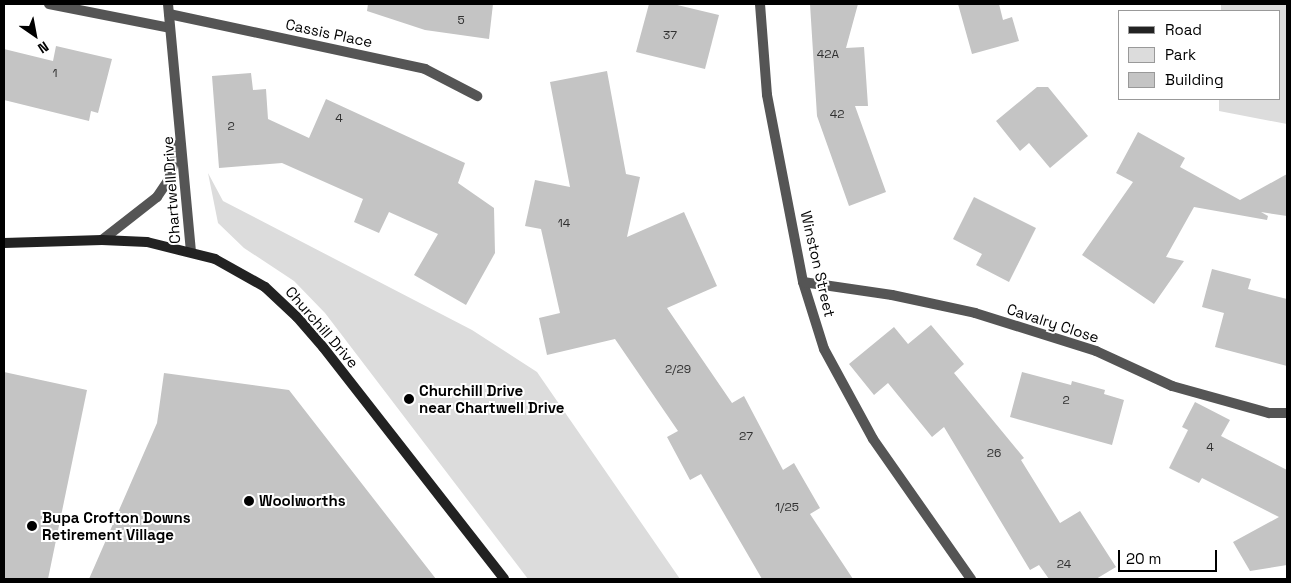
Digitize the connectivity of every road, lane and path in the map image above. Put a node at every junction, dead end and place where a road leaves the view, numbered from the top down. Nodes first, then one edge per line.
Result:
1 (49, 4) edge
2 (760, 4) edge
3 (169, 9) edge
4 (170, 28) junction
5 (477, 96) dead end
6 (182, 126) junction
7 (102, 240) junction
8 (4, 243) edge
9 (191, 251) junction
10 (803, 282) junction
11 (1287, 413) edge
12 (504, 579) edge
13 (971, 579) edge

1 - 4 street
2 - 10 street, Winston Street
3 - 4 street, Chartwell Drive
3 - 5 street, Cassis Place
4 - 6 street, Chartwell Drive
6 - 7 street, Chartwell Drive
6 - 9 street, Chartwell Drive
7 - 8 main road, Churchill Drive
7 - 9 main road, Churchill Drive
9 - 12 main road, Churchill Drive
10 - 11 street, Cavalry Close
10 - 13 street, Winston Street

